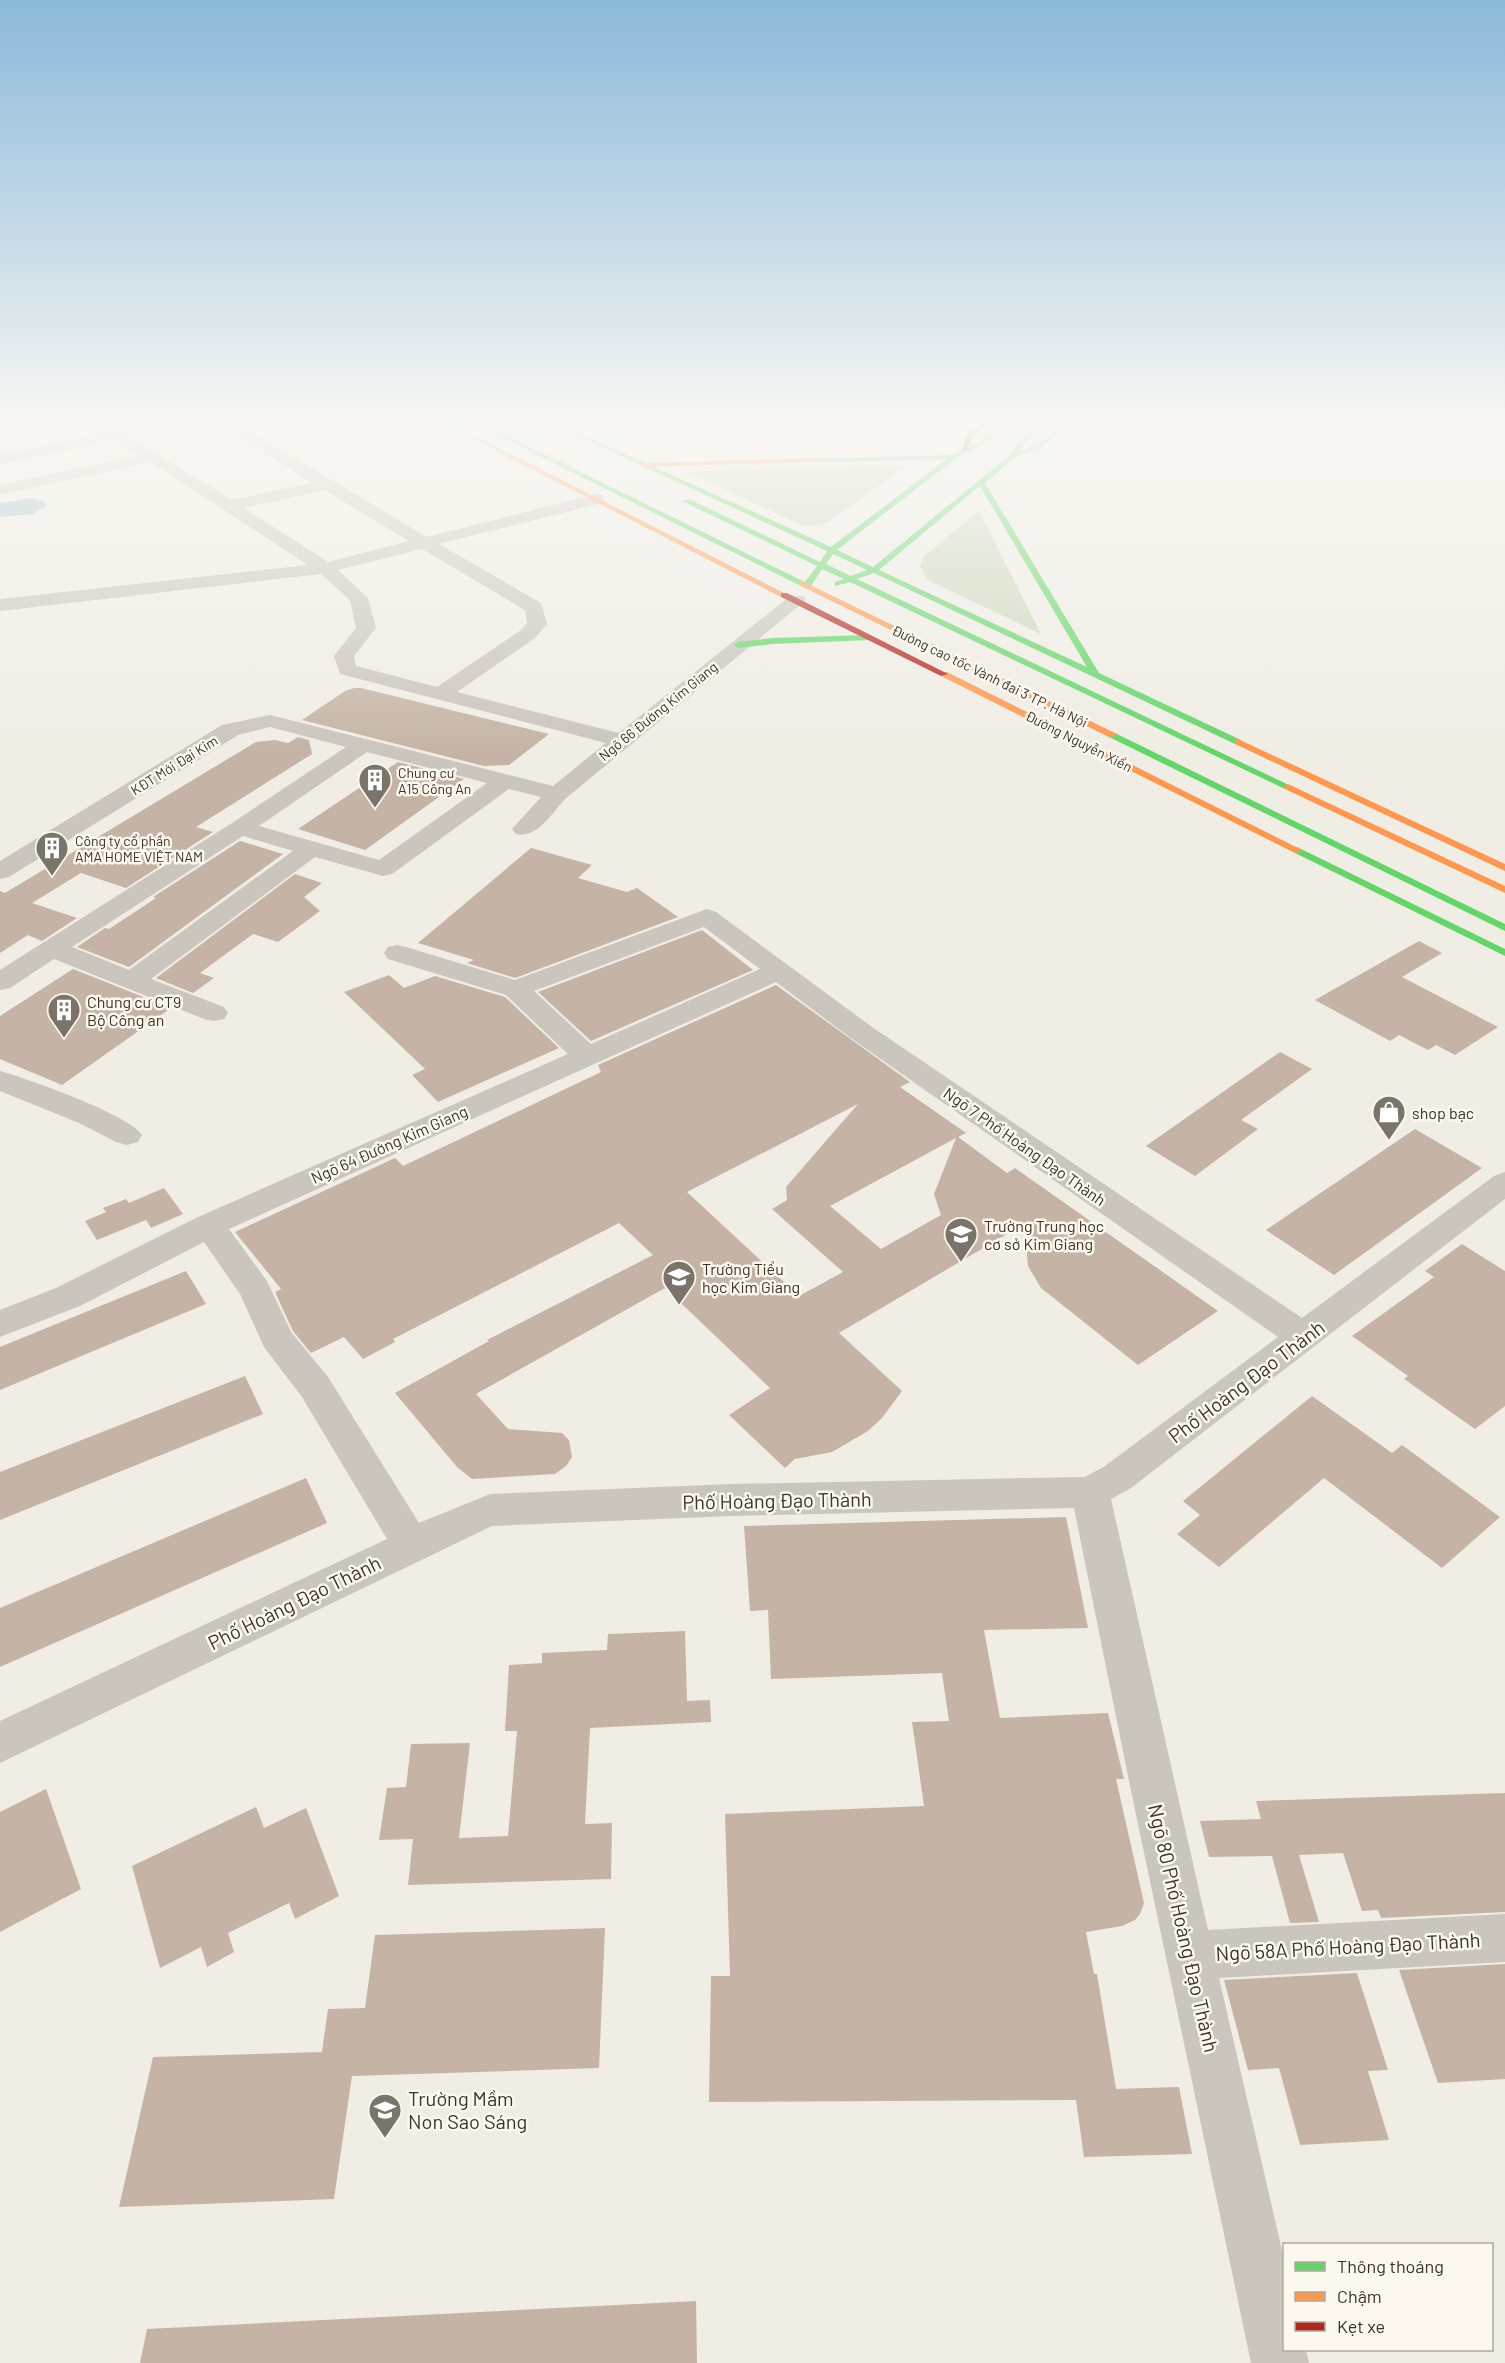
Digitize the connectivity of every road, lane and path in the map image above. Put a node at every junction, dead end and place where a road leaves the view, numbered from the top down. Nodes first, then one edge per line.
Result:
1 (272, 533) edge
2 (411, 533) edge
3 (465, 533) edge
4 (663, 533) edge
5 (701, 533) edge
6 (754, 533) edge
7 (793, 533) edge
8 (854, 533) edge
9 (919, 533) edge
10 (1011, 533) edge
11 (428, 543) junction
12 (831, 551) junction
13 (325, 568) junction
14 (874, 570) junction
15 (797, 600) junction
16 (0, 605) edge
17 (874, 638) junction
18 (738, 645) junction
19 (1095, 674) junction
20 (438, 695) junction
21 (622, 740) junction
22 (363, 745) junction
23 (1249, 747) junction
24 (506, 780) junction
25 (557, 794) junction
26 (240, 828) junction
27 (524, 829) dead end
28 (311, 849) junction
29 (1505, 868) edge
30 (0, 873) edge
31 (1505, 888) edge
32 (1505, 928) edge
33 (52, 949) junction
34 (397, 953) dead end
35 (1505, 954) edge
36 (780, 970) junction
37 (132, 980) junction
38 (0, 982) edge
39 (516, 989) junction
40 (214, 1013) dead end
41 (586, 1055) junction
42 (0, 1080) edge
43 (127, 1135) dead end
44 (1505, 1183) edge
45 (208, 1225) junction
46 (0, 1324) edge
47 (1304, 1337) junction
48 (1090, 1492) junction
49 (425, 1547) junction
50 (0, 1743) edge
51 (1505, 1938) edge
52 (1191, 1955) junction
53 (1280, 2363) edge

1 - 13 street
2 - 11 street
3 - 11 street
4 - 15 main road, Đường Nguyễn Xiển
5 - 32 main road, Đường cao tốc Vành đai 3 TP. Hà Nội
6 - 31 main road, Đường cao tốc Vành đai 3 TP. Hà Nội
7 - 12 main road
8 - 12 main road
9 - 14 main road
10 - 19 main road
11 - 13 street
11 - 20 street
12 - 14 main road
12 - 15 main road
13 - 16 street
13 - 20 street
14 - 15 main road
14 - 19 main road
15 - 17 main road, Đường Nguyễn Xiển
15 - 18 street, Ngõ 66 Đường Kim Giang
17 - 18 main road
17 - 35 main road, Đường Nguyễn Xiển
18 - 21 street, Ngõ 66 Đường Kim Giang
19 - 23 main road
20 - 21 street
21 - 25 street, Ngõ 66 Đường Kim Giang
22 - 24 street, KĐT Mới Đại Kim
22 - 26 street
22 - 30 street, KĐT Mới Đại Kim
23 - 29 main road
23 - 31 main road
24 - 25 street, KĐT Mới Đại Kim
24 - 28 street
25 - 27 street, Ngõ 66 Đường Kim Giang
26 - 28 street
26 - 33 street
28 - 37 street
33 - 37 street
33 - 38 street
34 - 39 street
36 - 39 street, Ngõ 7 Phố Hoàng Đạo Thành
36 - 41 street, Ngõ 64 Đường Kim Giang
36 - 47 street, Ngõ 7 Phố Hoàng Đạo Thành
37 - 40 street
39 - 41 street
41 - 45 street, Ngõ 64 Đường Kim Giang
42 - 43 street
44 - 47 street, Phố Hoàng Đạo Thành
45 - 46 street, Ngõ 64 Đường Kim Giang
45 - 49 street
47 - 48 street, Phố Hoàng Đạo Thành
48 - 49 street, Phố Hoàng Đạo Thành
48 - 52 street, Ngõ 80 Phố Hoàng Đạo Thành
49 - 50 street, Phố Hoàng Đạo Thành
51 - 52 street, Ngõ 58A Phố Hoàng Đạo Thành
52 - 53 street, Ngõ 80 Phố Hoàng Đạo Thành

